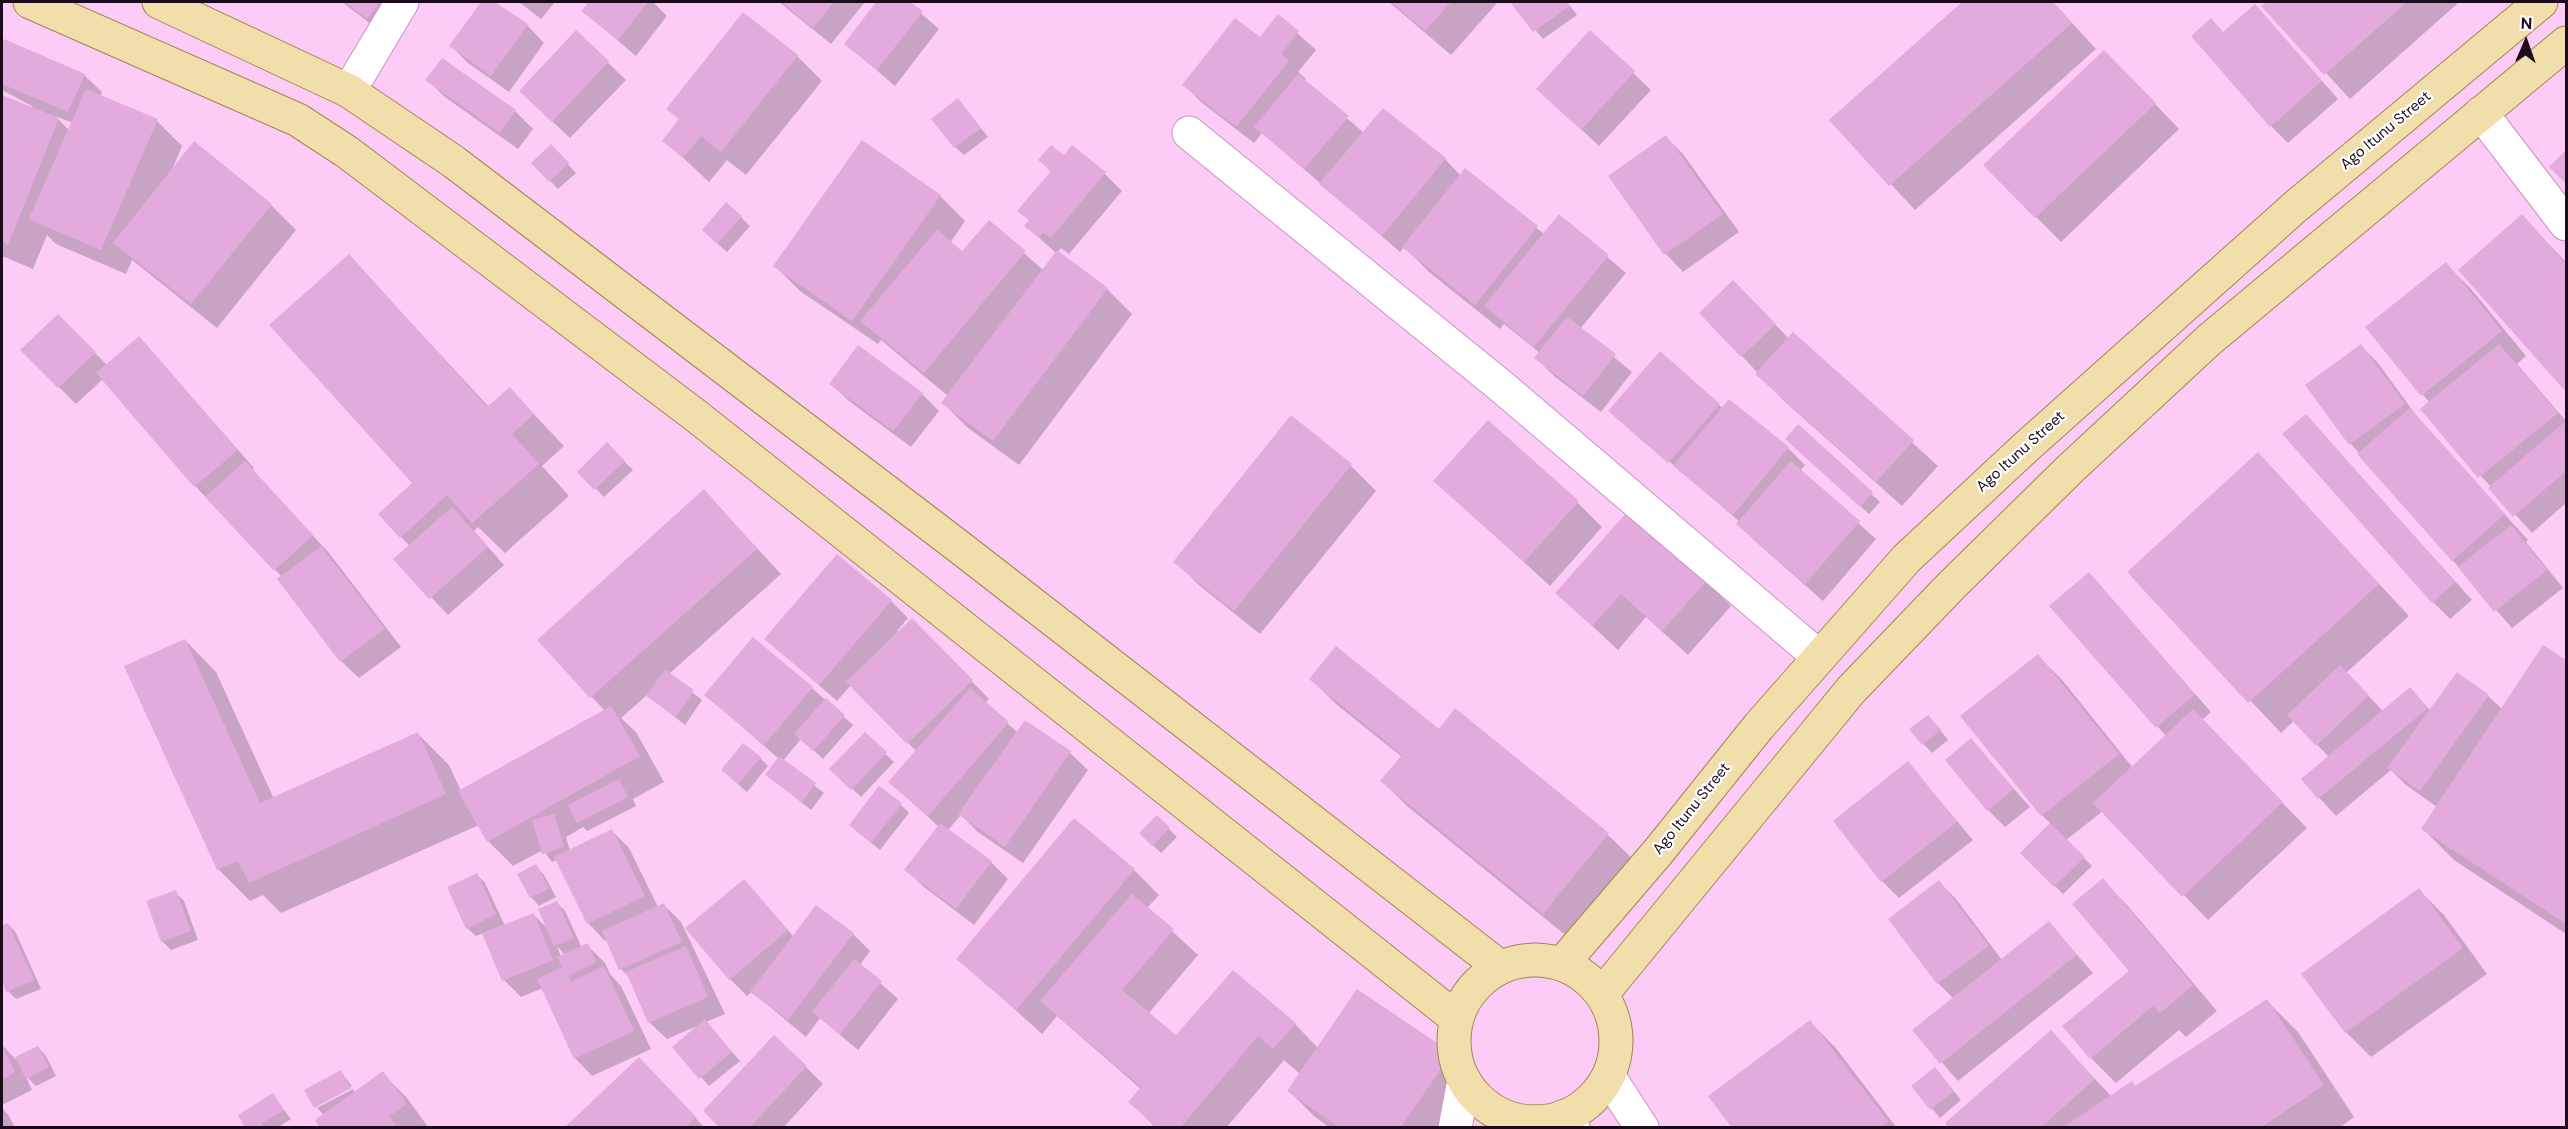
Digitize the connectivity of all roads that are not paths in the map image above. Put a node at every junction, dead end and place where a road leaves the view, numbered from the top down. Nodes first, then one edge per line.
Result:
1 (30, 2) edge
2 (159, 2) edge
3 (402, 2) edge
4 (2541, 2) edge
5 (2566, 43) edge
6 (349, 91) junction
7 (2481, 113) junction
8 (1190, 133) dead end
9 (2566, 224) edge
10 (1818, 656) junction
11 (1562, 964) junction
12 (1500, 967) junction
13 (1602, 994) junction
14 (1456, 1018) junction
15 (1609, 1077) junction
16 (1464, 1080) junction
17 (1550, 1124) edge
18 (1455, 1128) edge
19 (1642, 1128) edge

1 - 14 main road
2 - 6 main road
3 - 6 street
4 - 10 main road, Ago Itunu Street
5 - 7 main road
6 - 12 main road
7 - 9 street
7 - 13 main road
8 - 10 street
10 - 11 main road, Ago Itunu Street
11 - 12 main road
11 - 13 main road
12 - 14 main road
13 - 15 main road
14 - 16 main road
15 - 17 main road
15 - 19 street
16 - 17 main road
16 - 18 street

